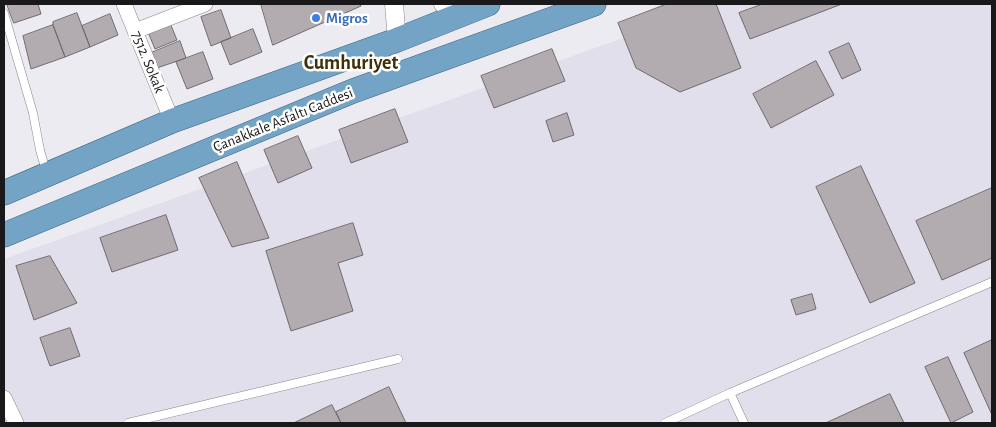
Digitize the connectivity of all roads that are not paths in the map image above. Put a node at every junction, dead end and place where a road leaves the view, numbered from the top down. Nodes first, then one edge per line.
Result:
1 (124, 4) edge
2 (204, 4) edge
3 (394, 4) edge
4 (443, 4) edge
5 (488, 4) edge
6 (594, 4) edge
7 (465, 13) junction
8 (4, 14) edge
9 (135, 31) junction
10 (397, 40) junction
11 (172, 121) junction
12 (48, 174) junction
13 (4, 193) edge
14 (4, 235) edge
15 (992, 282) edge
16 (398, 359) dead end
17 (730, 393) junction
18 (4, 398) edge
19 (16, 423) edge
20 (128, 423) edge
21 (665, 423) edge
22 (744, 423) edge

1 - 9 street, 7512. Sokak
2 - 9 street
3 - 10 street
4 - 7 street
5 - 7 highway
6 - 14 highway, Çanakkale Asfaltı Caddesi
7 - 10 highway
8 - 12 lane
9 - 11 street, 7512. Sokak
10 - 11 highway
11 - 12 highway
12 - 13 highway
15 - 17 lane
16 - 20 lane
17 - 21 lane
17 - 22 lane
18 - 19 street

